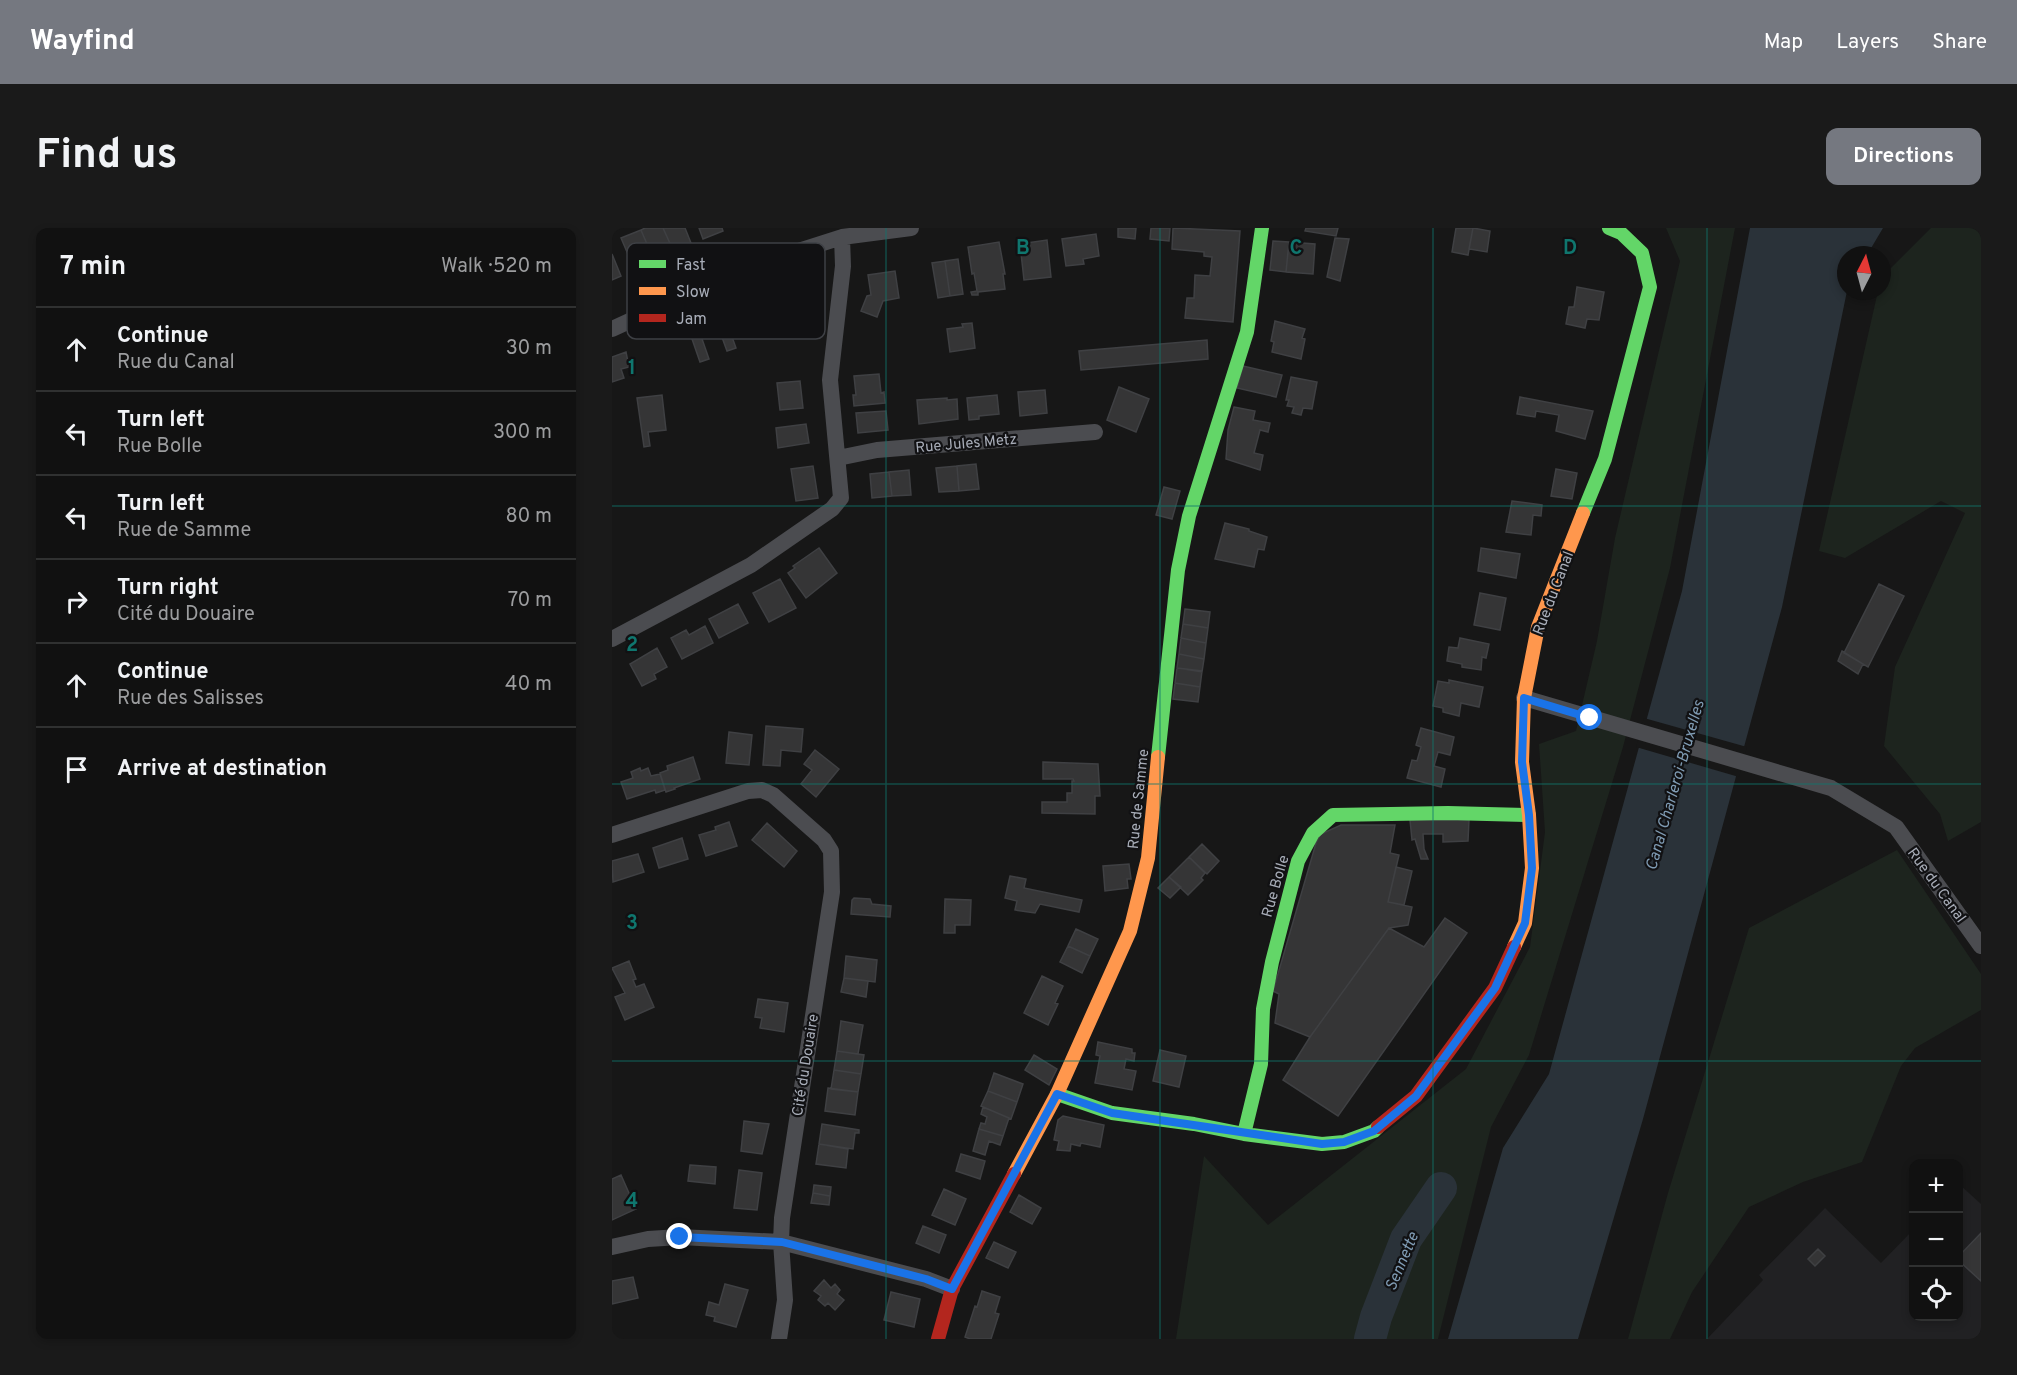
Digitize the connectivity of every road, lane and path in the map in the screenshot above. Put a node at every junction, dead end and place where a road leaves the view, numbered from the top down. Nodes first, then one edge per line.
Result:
1 (911, 228) edge
2 (1262, 228) edge
3 (1609, 228) edge
4 (842, 237) junction
5 (823, 243) edge
6 (627, 322) edge
7 (612, 329) edge
8 (1095, 432) dead end
9 (838, 458) junction
10 (612, 639) edge
11 (1524, 698) junction
12 (1529, 815) junction
13 (612, 835) edge
14 (1981, 946) edge
15 (1057, 1094) junction
16 (1244, 1134) junction
17 (782, 1242) junction
18 (612, 1247) edge
19 (952, 1289) junction
20 (779, 1339) edge
21 (938, 1339) edge

1 - 4 street
2 - 15 street, Rue de Samme
3 - 11 street, Rue du Canal
4 - 5 street
4 - 9 street
6 - 7 street
8 - 9 street, Rue Jules Metz
9 - 10 street
11 - 12 street
11 - 14 street, Rue du Canal
12 - 16 street
12 - 16 street, Rue Bolle
13 - 17 street, Cité du Douaire
15 - 16 street
15 - 19 street, Rue de Samme
17 - 18 street
17 - 19 street
17 - 20 street, Cité du Douaire
19 - 21 street, Rue de Samme

